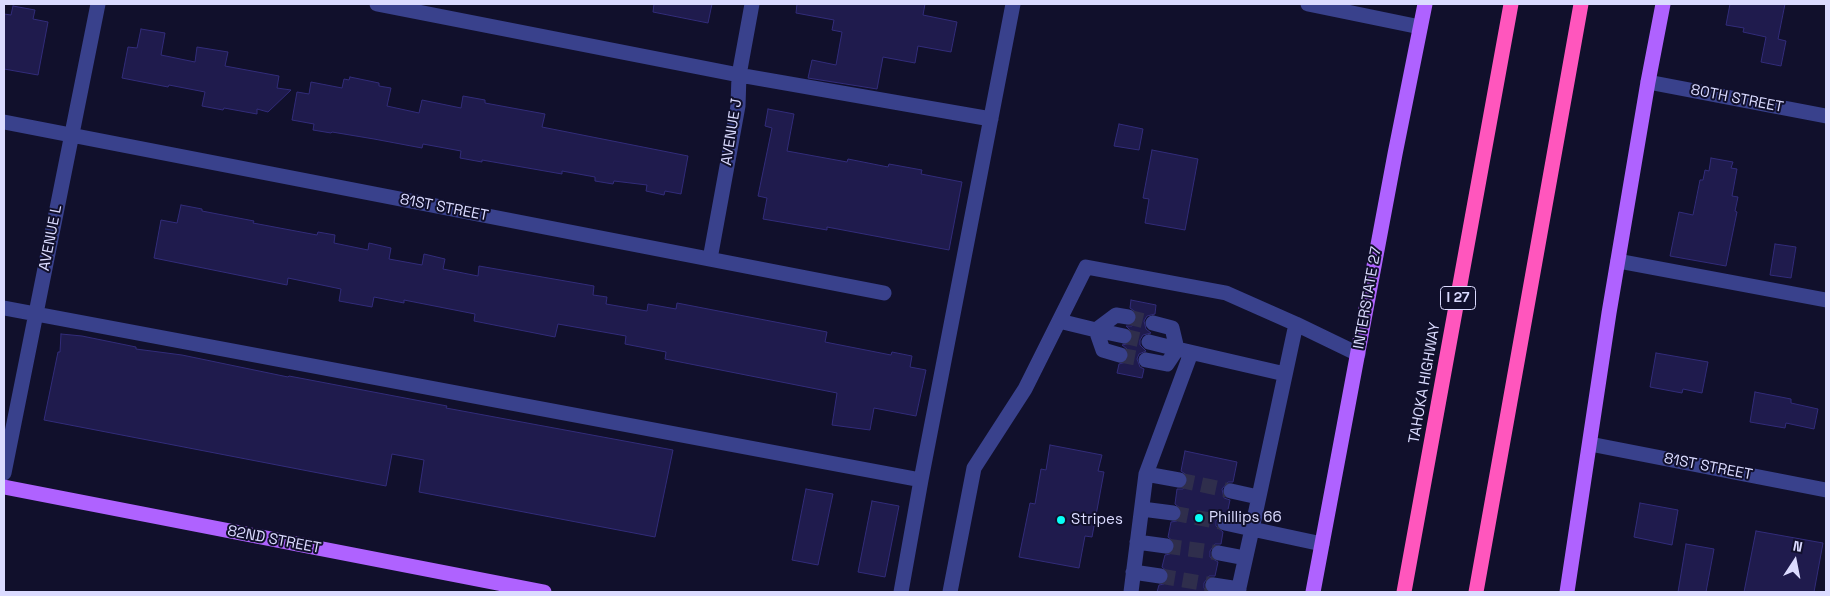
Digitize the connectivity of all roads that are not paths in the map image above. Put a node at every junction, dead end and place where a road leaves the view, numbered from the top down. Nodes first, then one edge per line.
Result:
1 (98, 4) edge
2 (377, 4) edge
3 (752, 4) edge
4 (1013, 4) edge
5 (1308, 4) edge
6 (1424, 4) edge
7 (1511, 4) edge
8 (1581, 4) edge
9 (1663, 4) edge
10 (1420, 27) junction
11 (739, 75) junction
12 (1648, 82) junction
13 (1826, 116) edge
14 (991, 119) junction
15 (4, 122) edge
16 (72, 136) junction
17 (710, 259) junction
18 (1618, 261) junction
19 (884, 293) dead end
20 (1826, 300) edge
21 (4, 308) edge
22 (36, 314) junction
23 (1128, 317) tunnel mouth
24 (1059, 320) junction
25 (1153, 323) tunnel mouth
26 (1296, 324) junction
27 (1096, 330) junction
28 (1124, 336) tunnel mouth
29 (1149, 342) tunnel mouth
30 (1184, 351) junction
31 (1358, 354) junction
32 (1120, 355) tunnel mouth
33 (1146, 360) tunnel mouth
34 (1286, 374) junction
35 (1590, 444) junction
36 (4, 473) edge
37 (1146, 474) junction
38 (921, 480) junction
39 (1179, 480) tunnel mouth
40 (4, 487) edge
41 (1826, 490) edge
42 (1232, 491) tunnel mouth
43 (1258, 497) junction
44 (1142, 508) junction
45 (1173, 514) tunnel mouth
46 (1225, 523) tunnel mouth
47 (1252, 529) junction
48 (1137, 542) junction
49 (1322, 544) junction
50 (1166, 546) tunnel mouth
51 (1219, 554) tunnel mouth
52 (1245, 558) junction
53 (1134, 572) junction
54 (1160, 576) tunnel mouth
55 (1213, 585) tunnel mouth
56 (1238, 590) edge
57 (544, 592) edge
58 (901, 592) edge
59 (951, 592) edge
60 (1131, 592) edge
61 (1313, 592) edge
62 (1404, 592) edge
63 (1476, 592) edge
64 (1568, 592) edge

1 - 16 street, AVENUE L
2 - 11 street
3 - 11 street, AVENUE J
4 - 14 street
5 - 10 street
6 - 10 main road, INTERSTATE 27
7 - 62 highway, TAHOKA HIGHWAY / I 27
8 - 63 highway
9 - 12 main road
10 - 31 main road, INTERSTATE 27
11 - 14 street
11 - 17 street, AVENUE J
12 - 13 street, 80TH STREET
12 - 18 main road
14 - 38 street
15 - 16 street, 81ST STREET
16 - 17 street, 81ST STREET
16 - 22 street, AVENUE L
17 - 19 street, 81ST STREET
18 - 20 street
18 - 35 main road
21 - 22 street
22 - 36 street, AVENUE L
22 - 38 street
23 - 27 street
24 - 26 street
24 - 27 street
24 - 59 street
25 - 30 street
26 - 31 street
26 - 34 street
27 - 28 street
27 - 32 street
29 - 30 street
30 - 33 street
30 - 34 street
30 - 37 street
31 - 49 main road, INTERSTATE 27
34 - 43 street
35 - 41 street, 81ST STREET
35 - 64 main road
37 - 39 street
37 - 44 street
38 - 58 street
40 - 57 main road, 82ND STREET
42 - 43 street
43 - 47 street
44 - 45 street
44 - 48 street
46 - 47 street
47 - 49 street
47 - 52 street
48 - 50 street
48 - 53 street
49 - 61 main road, INTERSTATE 27
51 - 52 street
52 - 56 street
53 - 54 street
53 - 60 street
55 - 56 street

